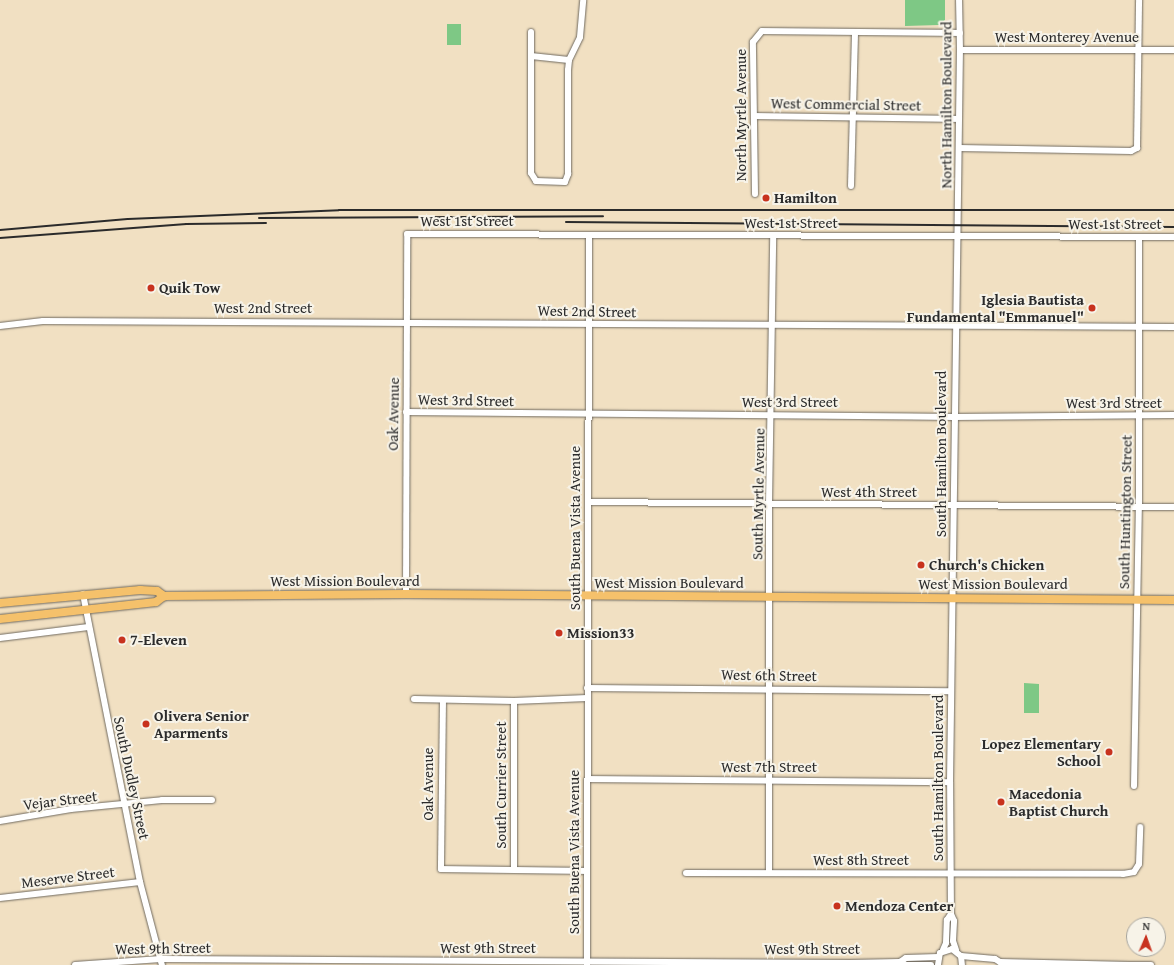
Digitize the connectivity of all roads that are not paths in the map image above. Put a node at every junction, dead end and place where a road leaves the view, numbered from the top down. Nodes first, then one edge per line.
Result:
1 (583, 0) edge
2 (959, 0) edge
3 (1139, 0) edge
4 (531, 32) dead end
5 (855, 32) junction
6 (960, 33) junction
7 (1137, 49) junction
8 (960, 50) junction
9 (1174, 50) edge
10 (531, 56) junction
11 (569, 60) junction
12 (756, 116) junction
13 (854, 116) junction
14 (959, 118) junction
15 (959, 148) junction
16 (851, 186) dead end
17 (755, 194) dead end
18 (958, 210) joint
19 (407, 234) joint
20 (589, 235) junction
21 (773, 236) junction
22 (1139, 237) junction
23 (1174, 237) edge
24 (958, 238) junction
25 (408, 322) junction
26 (590, 325) junction
27 (772, 325) junction
28 (955, 325) junction
29 (0, 326) edge
30 (1139, 327) junction
31 (1174, 327) edge
32 (406, 412) junction
33 (589, 414) junction
34 (772, 415) junction
35 (1138, 415) junction
36 (1174, 415) edge
37 (954, 417) junction
38 (589, 502) junction
39 (768, 504) junction
40 (954, 505) junction
41 (1139, 507) junction
42 (1174, 507) edge
43 (83, 594) junction
44 (406, 594) junction
45 (164, 596) junction
46 (588, 597) junction
47 (770, 598) junction
48 (953, 598) junction
49 (1137, 599) junction
50 (1174, 600) edge
51 (0, 603) edge
52 (85, 609) junction
53 (0, 619) edge
54 (88, 627) junction
55 (0, 638) edge
56 (587, 688) junction
57 (769, 688) junction
58 (951, 691) junction
59 (587, 698) junction
60 (414, 699) dead end
61 (443, 700) junction
62 (514, 701) junction
63 (588, 779) junction
64 (770, 780) junction
65 (950, 782) junction
66 (1134, 786) dead end
67 (212, 800) dead end
68 (124, 806) junction
69 (0, 821) edge
70 (1140, 827) dead end
71 (514, 868) junction
72 (587, 871) junction
73 (686, 872) dead end
74 (769, 872) junction
75 (951, 874) junction
76 (140, 882) junction
77 (0, 898) edge
78 (951, 914) junction
79 (943, 950) junction
80 (956, 950) junction
81 (961, 956) junction
82 (938, 957) junction
83 (162, 962) edge
84 (900, 962) junction
85 (226, 963) edge
86 (587, 963) edge
87 (998, 964) edge
88 (1074, 964) edge
89 (75, 965) edge
90 (931, 965) edge
91 (938, 965) edge
92 (962, 965) edge
93 (1129, 965) edge
94 (1151, 965) edge

1 - 11 street
2 - 6 street, North Hamilton Boulevard
3 - 7 street
4 - 10 street
5 - 6 street
5 - 12 street, North Myrtle Avenue
5 - 13 street
6 - 8 street, North Hamilton Boulevard
7 - 8 street, West Monterey Avenue
7 - 9 street, West Monterey Avenue
7 - 15 street
8 - 14 street, North Hamilton Boulevard
10 - 11 street
10 - 11 street
12 - 13 street, West Commercial Street
12 - 17 street, North Myrtle Avenue
13 - 14 street, West Commercial Street
13 - 16 street
14 - 15 street, North Hamilton Boulevard
15 - 18 street, North Hamilton Boulevard
18 - 24 street, South Hamilton Boulevard
19 - 20 street, West 1st Street
19 - 25 street, Oak Avenue
20 - 21 street, West 1st Street
20 - 26 street, South Buena Vista Avenue
21 - 24 street, West 1st Street
21 - 27 street, South Myrtle Avenue
22 - 23 street, West 1st Street
22 - 24 street, West 1st Street
22 - 30 street, South Huntington Street
24 - 28 street, South Hamilton Boulevard
25 - 26 street, West 2nd Street
25 - 29 street, West 2nd Street
25 - 32 street, Oak Avenue
26 - 27 street, West 2nd Street
26 - 33 street, South Buena Vista Avenue
27 - 28 street, West 2nd Street
27 - 34 street, South Myrtle Avenue
28 - 30 street, West 2nd Street
28 - 37 street, South Hamilton Boulevard
30 - 31 street, West 2nd Street
30 - 35 street, South Huntington Street
32 - 33 street, West 3rd Street
32 - 44 street, Oak Avenue
33 - 34 street, West 3rd Street
33 - 38 street, South Buena Vista Avenue
34 - 37 street, West 3rd Street
34 - 39 street, South Myrtle Avenue
35 - 36 street, West 3rd Street
35 - 37 street, West 3rd Street
35 - 41 street, South Huntington Street
37 - 40 street, South Hamilton Boulevard
38 - 39 street, West 4th Street
38 - 46 street, South Buena Vista Avenue
39 - 40 street, West 4th Street
39 - 47 street, South Myrtle Avenue
40 - 41 street, West 4th Street
40 - 48 street, South Hamilton Boulevard
41 - 42 street, West 4th Street
41 - 49 street, South Huntington Street
43 - 45 main road, West Mission Boulevard
43 - 51 main road, West Mission Boulevard
43 - 52 street, South Dudley Street
44 - 45 main road, West Mission Boulevard
44 - 46 main road, West Mission Boulevard
45 - 52 main road, West Mission Boulevard
46 - 47 main road, West Mission Boulevard
46 - 56 street, South Buena Vista Avenue
47 - 48 main road, West Mission Boulevard
47 - 57 street, South Myrtle Avenue
48 - 49 main road, West Mission Boulevard
48 - 58 street, South Hamilton Boulevard
49 - 50 main road, West Mission Boulevard
49 - 66 street, South Huntington Street
52 - 53 main road, West Mission Boulevard
52 - 54 street, South Dudley Street
54 - 55 street
54 - 68 street, South Dudley Street
56 - 57 street, West 6th Street
56 - 59 street, South Buena Vista Avenue
57 - 58 street, West 6th Street
57 - 64 street, South Myrtle Avenue
58 - 65 street, South Hamilton Boulevard
59 - 62 street
59 - 63 street, South Buena Vista Avenue
60 - 61 street
61 - 62 street
61 - 71 street, Oak Avenue
62 - 71 street, South Currier Street
63 - 64 street, West 7th Street
63 - 72 street, South Buena Vista Avenue
64 - 65 street, West 7th Street
64 - 74 street, South Myrtle Avenue
65 - 75 street, South Hamilton Boulevard
67 - 68 street, Vejar Street
68 - 69 street, Vejar Street
68 - 76 street, South Dudley Street
70 - 75 street, West 8th Street
71 - 72 street
72 - 86 street, South Buena Vista Avenue
73 - 74 street, West 8th Street
74 - 75 street, West 8th Street
75 - 78 street, South Hamilton Boulevard
76 - 77 street, Meserve Street
76 - 83 street, South Dudley Street
78 - 79 street, South Hamilton Boulevard
78 - 80 street, South Hamilton Boulevard
79 - 80 street
79 - 82 street
80 - 81 street
81 - 87 street
81 - 92 street
82 - 84 street, West 9th Street
82 - 91 street
83 - 85 street, West 9th Street
83 - 89 street, West 9th Street
84 - 86 street, West 9th Street
84 - 90 street, West 9th Street
85 - 86 street, West 9th Street
87 - 88 street
88 - 93 street
93 - 94 street

